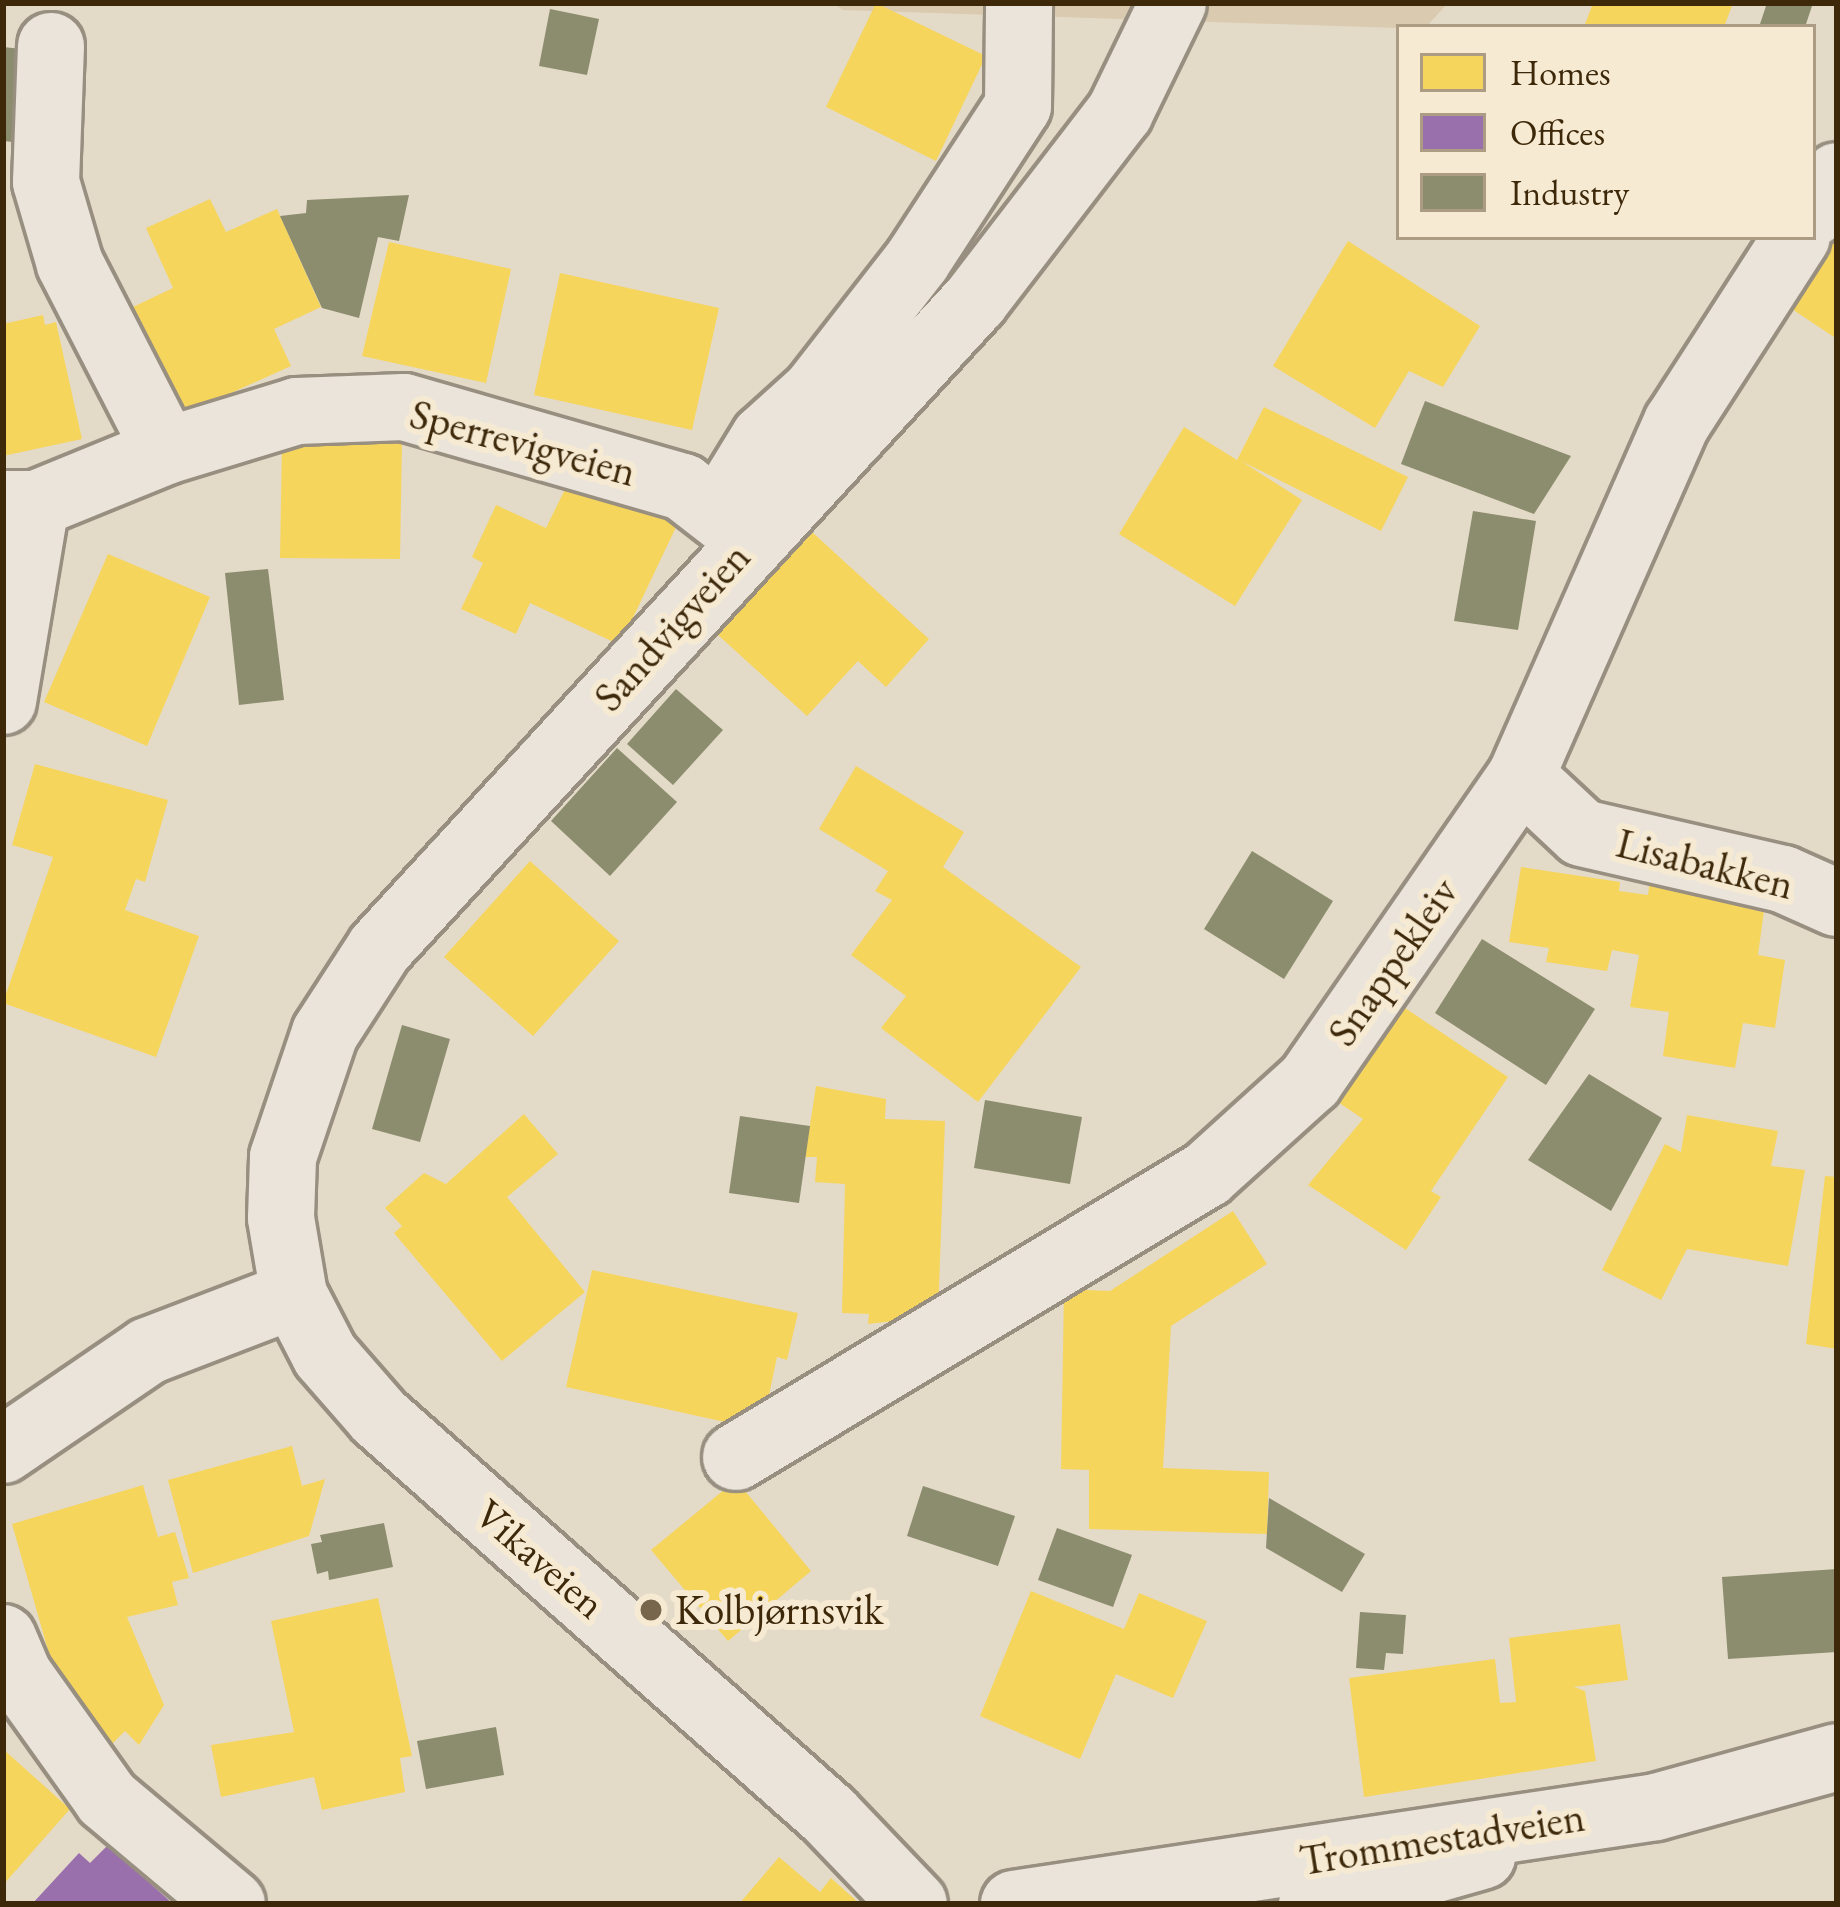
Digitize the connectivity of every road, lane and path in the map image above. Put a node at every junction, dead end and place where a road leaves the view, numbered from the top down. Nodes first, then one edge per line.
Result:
1 (1019, 3) edge
2 (1173, 3) edge
3 (51, 46) dead end
4 (1837, 176) edge
5 (1816, 208) edge
6 (1795, 240) edge
7 (166, 451) junction
8 (20, 504) edge
9 (735, 526) junction
10 (3, 701) edge
11 (1521, 776) junction
12 (1837, 903) edge
13 (294, 1295) junction
14 (3, 1450) edge
15 (736, 1457) dead end
16 (3, 1639) edge
17 (1837, 1757) edge
18 (1656, 1807) junction
19 (232, 1904) edge
20 (914, 1904) edge
21 (1014, 1904) edge
22 (1312, 1904) edge

1 - 9 street
2 - 9 street, Sandvigveien
3 - 7 street
4 - 5 street
6 - 11 street, Snappekleiv
7 - 8 street, Sperrevigveien
7 - 9 street, Sperrevigveien
8 - 10 street
9 - 13 street, Sandvigveien
11 - 12 street, Lisabakken
11 - 15 street, Snappekleiv
13 - 14 street
13 - 20 street, Vikaveien
16 - 19 street
17 - 18 street, Trommestadveien
18 - 21 street, Trommestadveien
18 - 22 street, Trommestadveien

